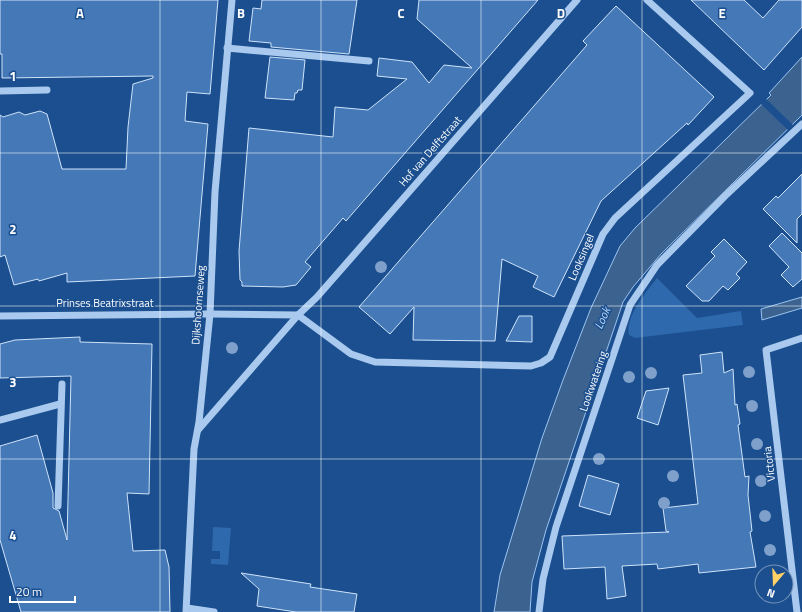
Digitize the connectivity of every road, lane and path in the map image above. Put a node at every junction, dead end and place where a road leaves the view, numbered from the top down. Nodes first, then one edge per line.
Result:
1 (232, 0) edge
2 (577, 0) edge
3 (647, 0) edge
4 (227, 48) junction
5 (369, 61) dead end
6 (47, 90) dead end
7 (0, 91) edge
8 (802, 124) edge
9 (210, 314) junction
10 (298, 315) junction
11 (0, 316) edge
12 (802, 338) edge
13 (62, 384) dead end
14 (60, 404) junction
15 (0, 420) edge
16 (198, 430) junction
17 (58, 506) dead end
18 (187, 610) edge
19 (214, 612) edge
20 (539, 612) edge
21 (797, 612) edge

1 - 4 street, Dijkshoornseweg
2 - 10 street, Hof van Delftstraat
3 - 10 street, Looksingel
4 - 5 street
4 - 9 street, Dijkshoornseweg
6 - 7 street
8 - 20 street, Lookwatering
9 - 10 street
9 - 11 street, Prinses Beatrixstraat
9 - 16 street, Dijkshoornseweg
10 - 16 street, Hof van Delftstraat
12 - 21 street, Victoria
13 - 14 street
14 - 15 street
14 - 17 street
16 - 18 street, Dijkshoornseweg
18 - 19 street

